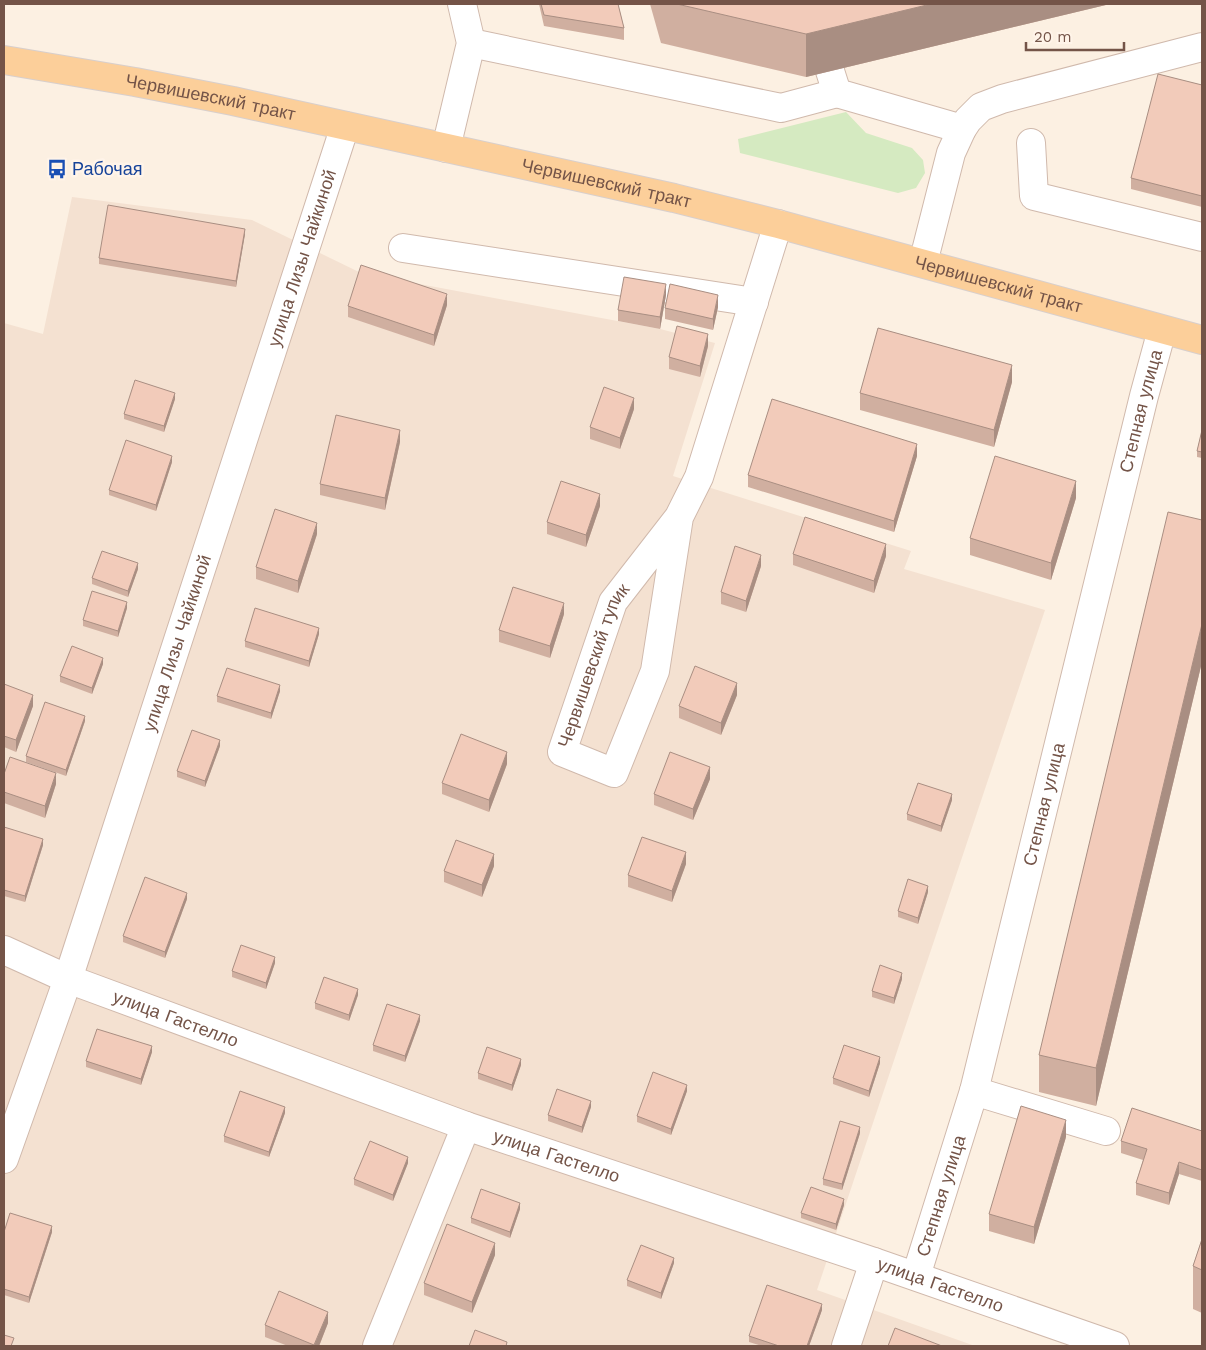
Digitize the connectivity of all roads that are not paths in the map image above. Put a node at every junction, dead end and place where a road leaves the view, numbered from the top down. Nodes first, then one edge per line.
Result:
1 (462, 4) edge
2 (471, 43) junction
3 (1202, 47) edge
4 (4, 60) edge
5 (345, 126) junction
6 (962, 129) junction
7 (1031, 143) dead end
8 (446, 148) junction
9 (778, 224) junction
10 (1202, 238) edge
11 (404, 248) dead end
12 (923, 263) junction
13 (754, 302) junction
14 (1162, 330) junction
15 (1202, 340) edge
16 (679, 517) junction
17 (4, 950) edge
18 (68, 979) junction
19 (974, 1090) junction
20 (466, 1126) junction
21 (1106, 1132) dead end
22 (4, 1159) edge
23 (874, 1262) junction
24 (916, 1276) junction
25 (377, 1346) edge
26 (846, 1346) edge
27 (1115, 1346) edge

1 - 2 street
2 - 6 street
2 - 8 street
3 - 6 street
4 - 5 main road, Червишевский тракт
5 - 8 main road, Червишевский тракт
5 - 18 street, улица Лизы Чайкиной
6 - 12 street
7 - 10 street
8 - 9 main road, Червишевский тракт
9 - 12 main road, Червишевский тракт
9 - 13 street, Червишевский тупик
11 - 13 street
12 - 14 main road, Червишевский тракт
13 - 16 street, Червишевский тупик
14 - 15 main road, Червишевский тракт
14 - 19 street, Степная улица
16 - 16 street, Червишевский тупик
17 - 18 street, улица Гастелло
18 - 20 street, улица Гастелло
18 - 22 street, улица Лизы Чайкиной
19 - 21 street
19 - 24 street, Степная улица
20 - 23 street, улица Гастелло
20 - 25 street
23 - 24 street, улица Гастелло
23 - 26 street
24 - 27 street, улица Гастелло

